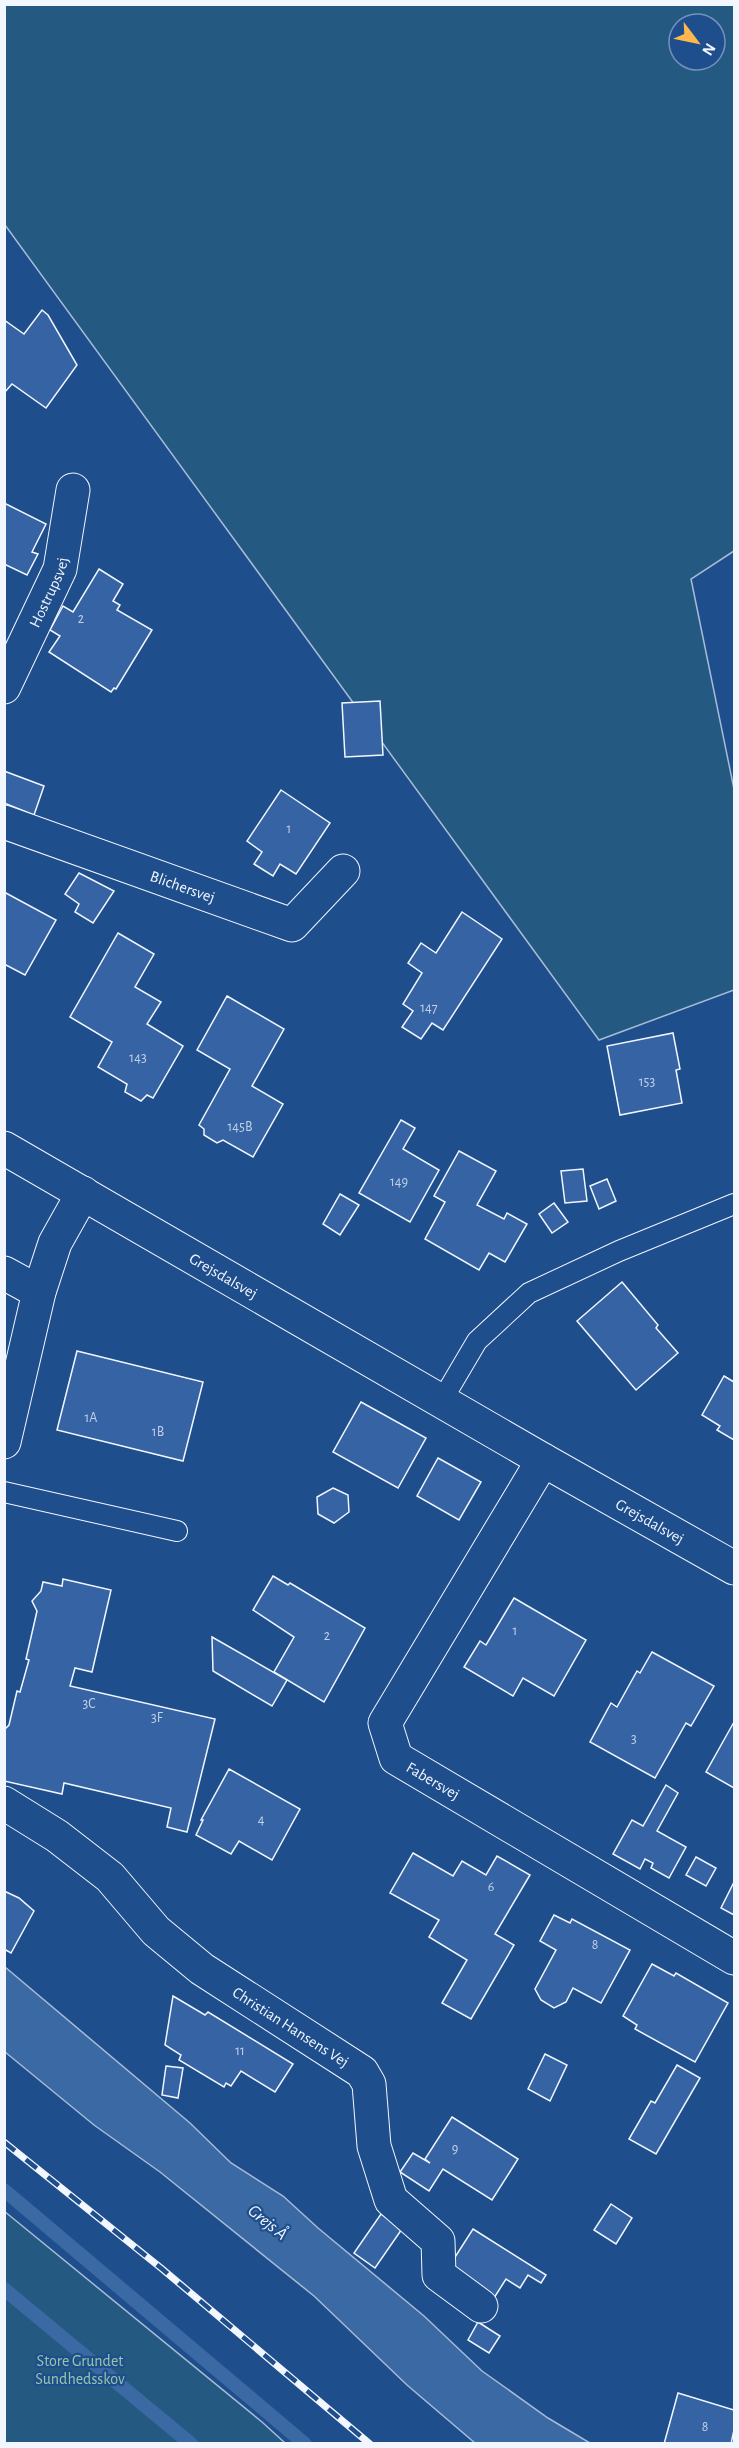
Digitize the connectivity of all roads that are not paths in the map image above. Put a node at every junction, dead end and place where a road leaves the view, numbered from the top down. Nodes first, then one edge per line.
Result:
1 (73, 490) dead end
2 (4, 687) edge
3 (4, 822) edge
4 (343, 871) dead end
5 (4, 1148) edge
6 (83, 1193) junction
7 (735, 1204) edge
8 (4, 1273) edge
9 (39, 1292) junction
10 (441, 1402) junction
11 (4, 1442) edge
12 (543, 1460) junction
13 (4, 1492) edge
14 (177, 1531) dead end
15 (735, 1568) edge
16 (4, 1803) edge
17 (735, 1958) edge
18 (481, 2306) dead end

1 - 2 street, Hostrupsvej
3 - 4 street, Blichersvej
5 - 6 street, Grejsdalsvej
6 - 9 street
6 - 10 street, Grejsdalsvej
7 - 10 lane
8 - 9 street
9 - 11 street
10 - 12 street, Grejsdalsvej
12 - 15 street, Grejsdalsvej
12 - 17 street, Fabersvej
13 - 14 lane
16 - 18 street, Christian Hansens Vej

